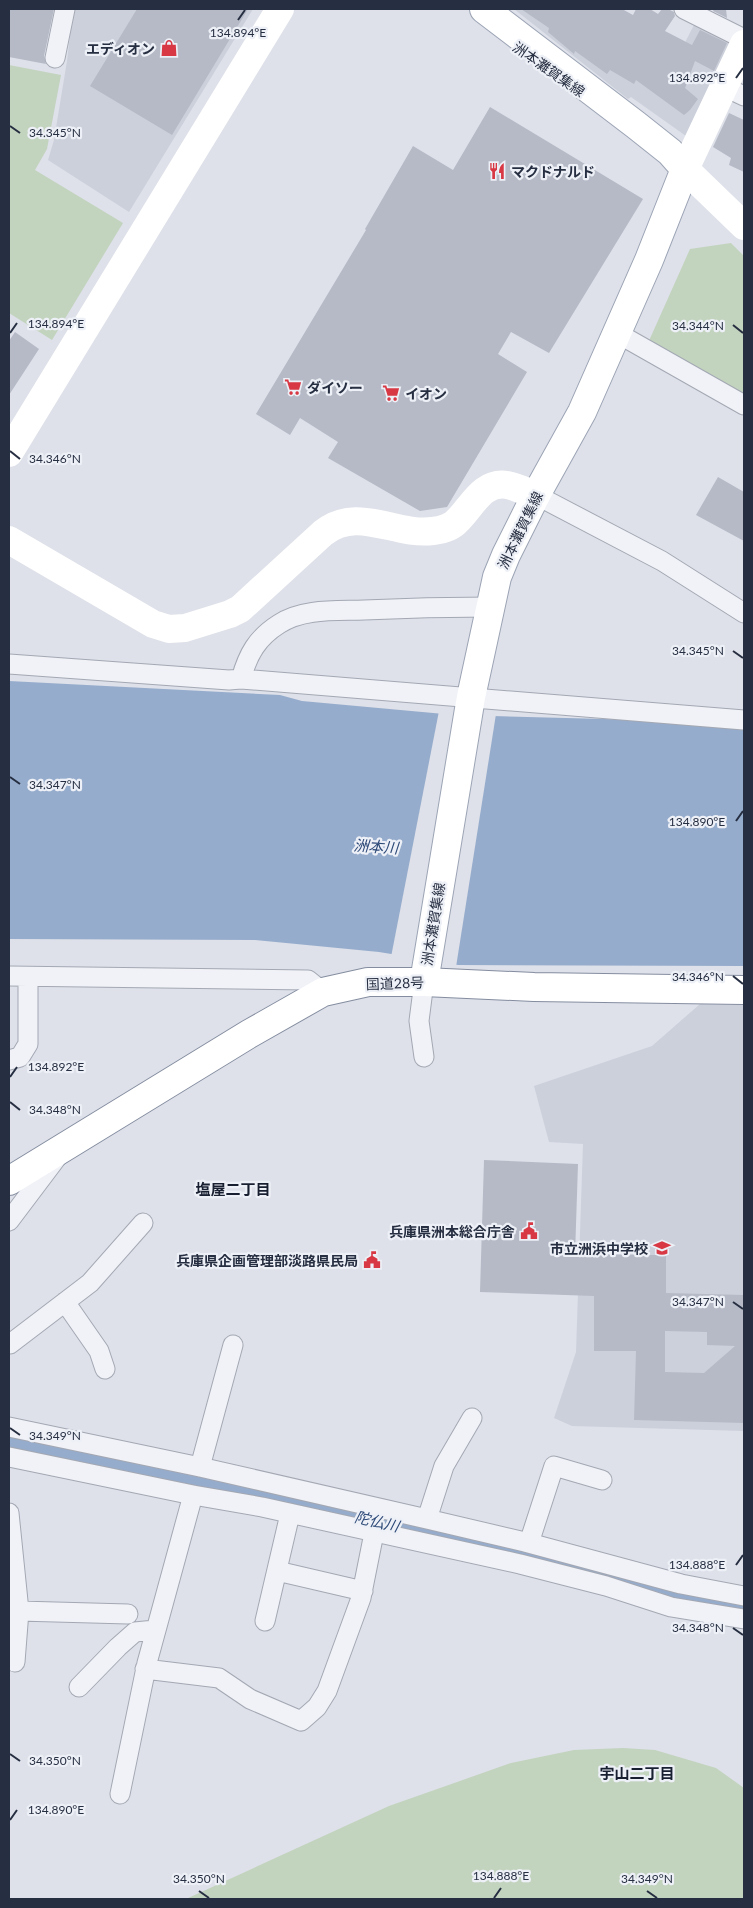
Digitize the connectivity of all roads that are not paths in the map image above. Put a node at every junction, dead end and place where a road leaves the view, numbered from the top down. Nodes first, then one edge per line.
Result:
1 (65, 9) edge
2 (280, 9) edge
3 (464, 9) edge
4 (484, 9) edge
5 (684, 9) edge
6 (744, 39) edge
7 (744, 44) edge
8 (55, 58) dead end
9 (735, 92) edge
10 (636, 125) junction
11 (685, 169) junction
12 (744, 226) edge
13 (618, 333) junction
14 (744, 405) edge
15 (9, 452) edge
16 (536, 495) junction
17 (9, 540) edge
18 (490, 607) junction
19 (744, 613) edge
20 (9, 664) edge
21 (241, 679) junction
22 (471, 697) junction
23 (744, 720) edge
24 (425, 974) junction
25 (9, 976) edge
26 (28, 976) junction
27 (744, 990) edge
28 (323, 992) junction
29 (424, 1057) dead end
30 (9, 1060) edge
31 (68, 1144) junction
32 (9, 1181) edge
33 (9, 1221) edge
34 (143, 1223) dead end
35 (65, 1302) junction
36 (9, 1342) edge
37 (233, 1346) dead end
38 (105, 1369) dead end
39 (472, 1418) dead end
40 (9, 1427) edge
41 (9, 1457) edge
42 (9, 1466) edge
43 (200, 1467) junction
44 (602, 1480) dead end
45 (268, 1484) junction
46 (193, 1495) junction
47 (262, 1508) junction
48 (9, 1513) edge
49 (290, 1514) junction
50 (427, 1519) junction
51 (374, 1533) junction
52 (529, 1543) junction
53 (277, 1571) junction
54 (362, 1591) junction
55 (744, 1596) edge
56 (19, 1611) junction
57 (128, 1614) dead end
58 (744, 1619) edge
59 (265, 1621) dead end
60 (155, 1630) junction
61 (15, 1662) dead end
62 (145, 1669) junction
63 (79, 1687) dead end
64 (120, 1794) dead end

1 - 8 street
2 - 15 main road
3 - 10 main road, 洲本灘賀集線
4 - 10 main road, 洲本灘賀集線
5 - 6 street
7 - 9 main road
9 - 11 main road
10 - 11 main road, 洲本灘賀集線
11 - 12 main road
11 - 13 main road, 洲本灘賀集線
13 - 14 street
13 - 16 main road, 洲本灘賀集線
16 - 17 main road
16 - 18 main road, 洲本灘賀集線
16 - 19 street
18 - 21 street
18 - 22 main road, 洲本灘賀集線
20 - 21 street
21 - 22 street
22 - 23 street
22 - 24 main road, 洲本灘賀集線
24 - 27 main road, 国道28号
24 - 28 main road, 国道28号
24 - 29 street
25 - 26 street
26 - 28 street
26 - 30 street
28 - 31 main road, 国道28号
31 - 32 main road, 国道28号
31 - 33 street
34 - 35 street
35 - 36 street
35 - 38 street
37 - 43 street
39 - 50 street
40 - 43 street
41 - 42 street
41 - 46 street
43 - 45 street
44 - 52 street
45 - 47 street
45 - 50 street
46 - 47 street
46 - 60 street
47 - 49 street
48 - 56 street
49 - 51 street
49 - 53 street
50 - 52 street
51 - 54 street
51 - 58 street
52 - 55 street
53 - 54 street
53 - 59 street
54 - 62 street
56 - 57 street
56 - 61 street
60 - 62 street
60 - 63 street
62 - 64 street

